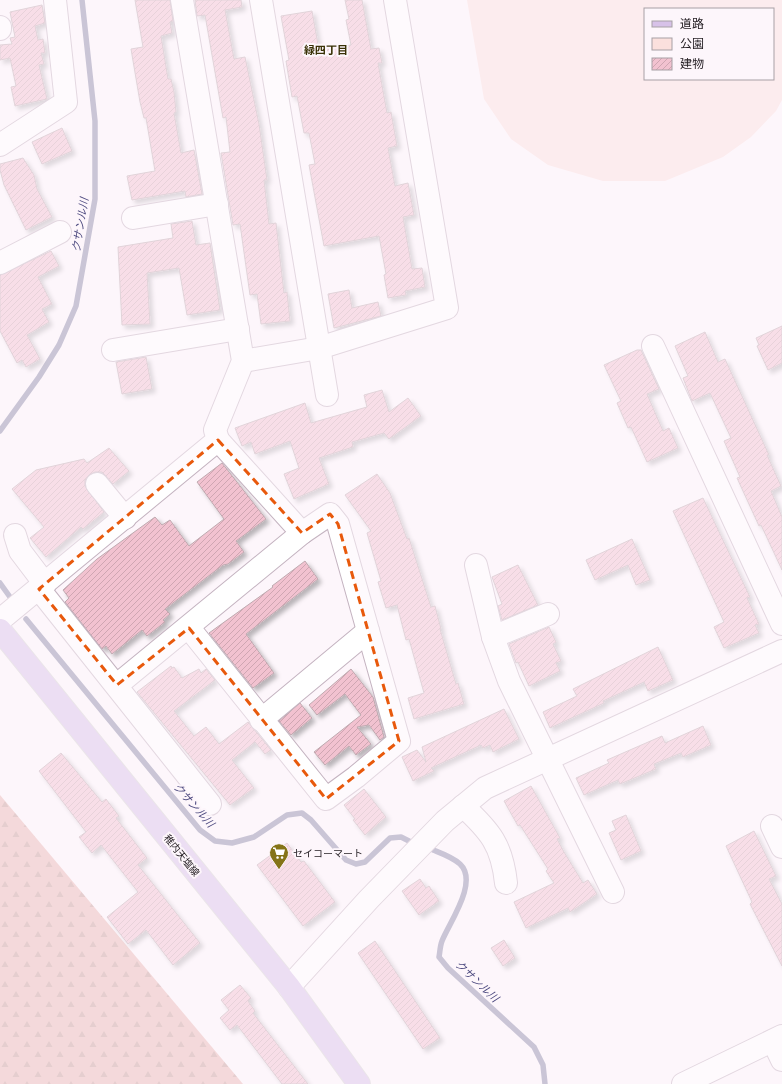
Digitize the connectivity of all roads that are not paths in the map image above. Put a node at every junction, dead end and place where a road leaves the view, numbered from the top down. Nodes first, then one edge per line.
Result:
1 (55, 0) edge
2 (182, 0) edge
3 (261, 0) edge
4 (396, 0) edge
5 (0, 145) edge
6 (217, 204) junction
7 (133, 218) dead end
8 (60, 232) dead end
9 (0, 264) edge
10 (238, 329) junction
11 (653, 346) dead end
12 (319, 348) junction
13 (113, 350) dead end
14 (244, 361) junction
15 (327, 395) dead end
16 (218, 440) junction
17 (97, 484) dead end
18 (125, 518) junction
19 (302, 533) junction
20 (15, 535) dead end
21 (476, 565) dead end
22 (42, 587) junction
23 (548, 614) dead end
24 (0, 620) edge
25 (782, 624) edge
26 (189, 628) junction
27 (0, 630) edge
28 (368, 631) junction
29 (492, 636) junction
30 (782, 651) edge
31 (117, 685) junction
32 (261, 720) junction
33 (548, 760) junction
34 (210, 804) dead end
35 (463, 806) junction
36 (772, 826) dead end
37 (782, 846) edge
38 (506, 883) dead end
39 (613, 892) dead end
40 (289, 987) junction
41 (777, 1039) edge
42 (782, 1060) edge
43 (359, 1084) edge
44 (682, 1084) edge

1 - 5 street
2 - 6 street
3 - 12 street
4 - 12 street
6 - 7 street
6 - 10 street
8 - 9 street
10 - 13 street
10 - 14 street
11 - 25 street
12 - 14 street
12 - 15 street
14 - 16 street
16 - 18 street
16 - 19 street
17 - 18 street
18 - 22 street
19 - 26 street
19 - 28 street
20 - 22 street
21 - 29 street
22 - 24 street
22 - 31 street
23 - 29 street
26 - 31 street
26 - 32 street
27 - 40 main road, 稚内天塩線
28 - 32 street
28 - 32 street
29 - 33 street
30 - 33 street
31 - 34 street
33 - 35 street
33 - 39 street
35 - 38 street
35 - 40 street
36 - 37 street
40 - 43 main road, 稚内天塩線
41 - 42 street
41 - 44 street

